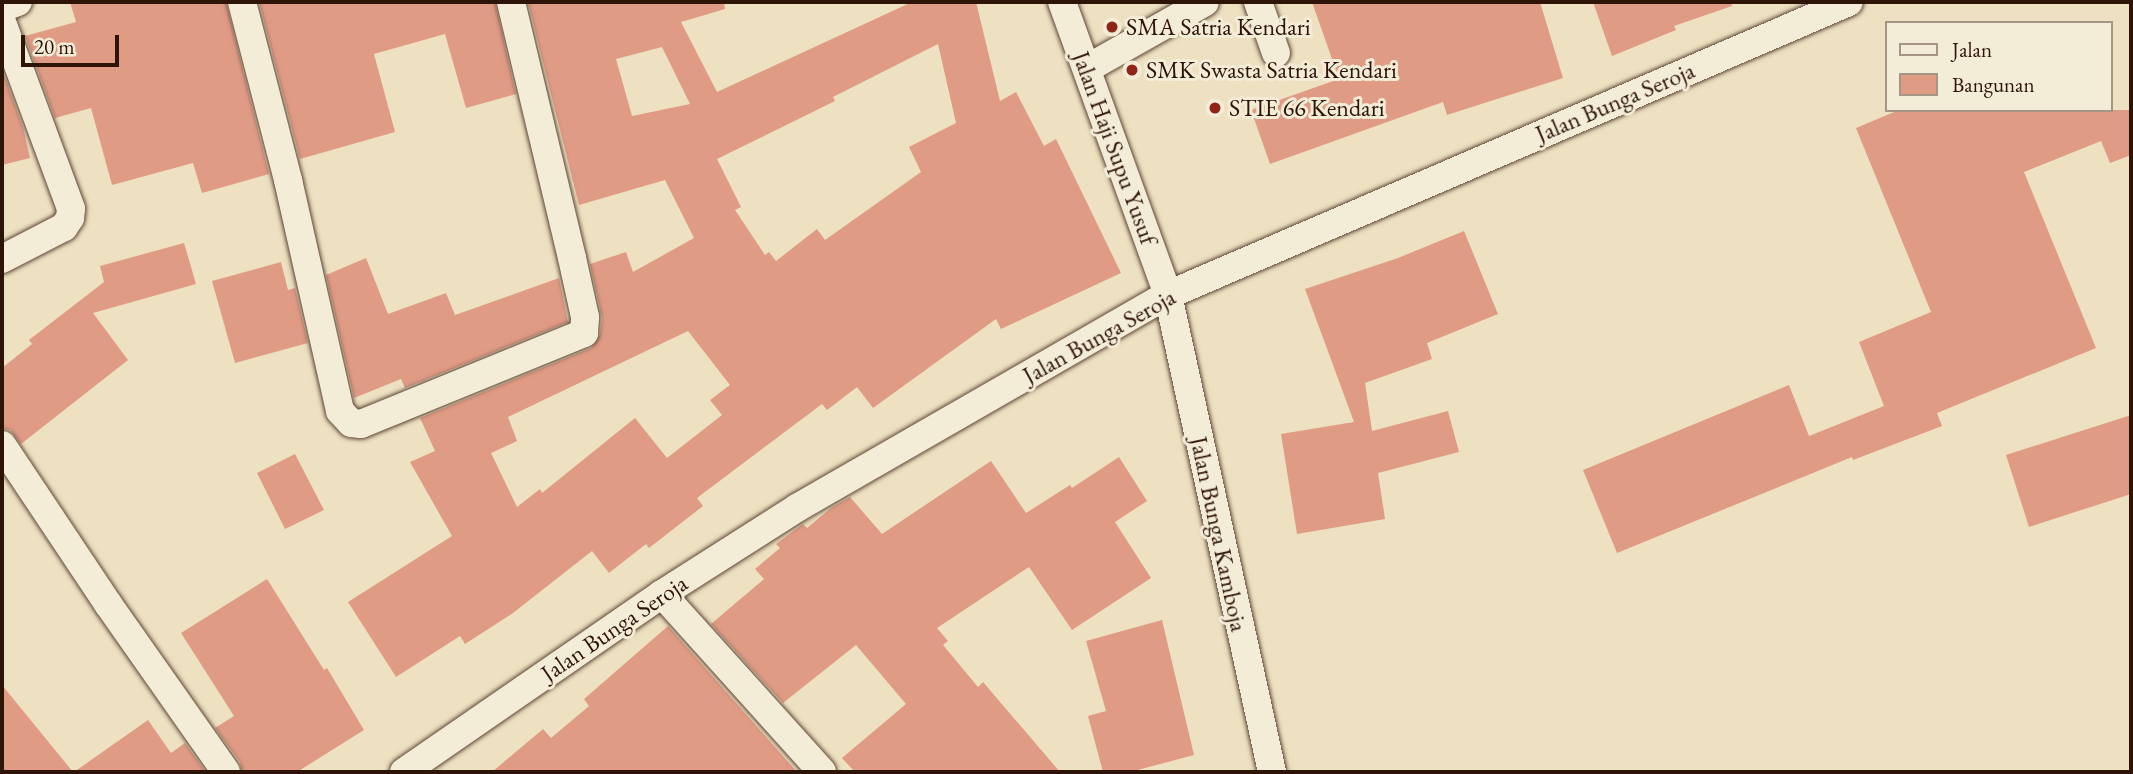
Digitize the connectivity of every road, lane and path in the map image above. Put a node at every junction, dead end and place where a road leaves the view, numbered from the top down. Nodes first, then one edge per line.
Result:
1 (18, 2) edge
2 (242, 2) edge
3 (511, 2) edge
4 (1062, 2) edge
5 (1205, 2) edge
6 (1258, 2) edge
7 (1849, 2) edge
8 (2, 8) edge
9 (2, 22) edge
10 (1276, 53) dead end
11 (1087, 68) junction
12 (2, 259) edge
13 (1168, 295) junction
14 (2, 445) edge
15 (662, 594) junction
16 (819, 771) edge
17 (226, 772) edge
18 (404, 772) edge
19 (1272, 772) edge

1 - 8 street
2 - 3 street
4 - 11 street, Jalan Haji Supu Yusuf
5 - 11 street
6 - 10 street
7 - 13 street, Jalan Bunga Seroja
9 - 12 street
11 - 13 street, Jalan Haji Supu Yusuf
13 - 15 street, Jalan Bunga Seroja
13 - 19 street, Jalan Bunga Kamboja
14 - 17 street
15 - 16 street
15 - 18 street, Jalan Bunga Seroja

